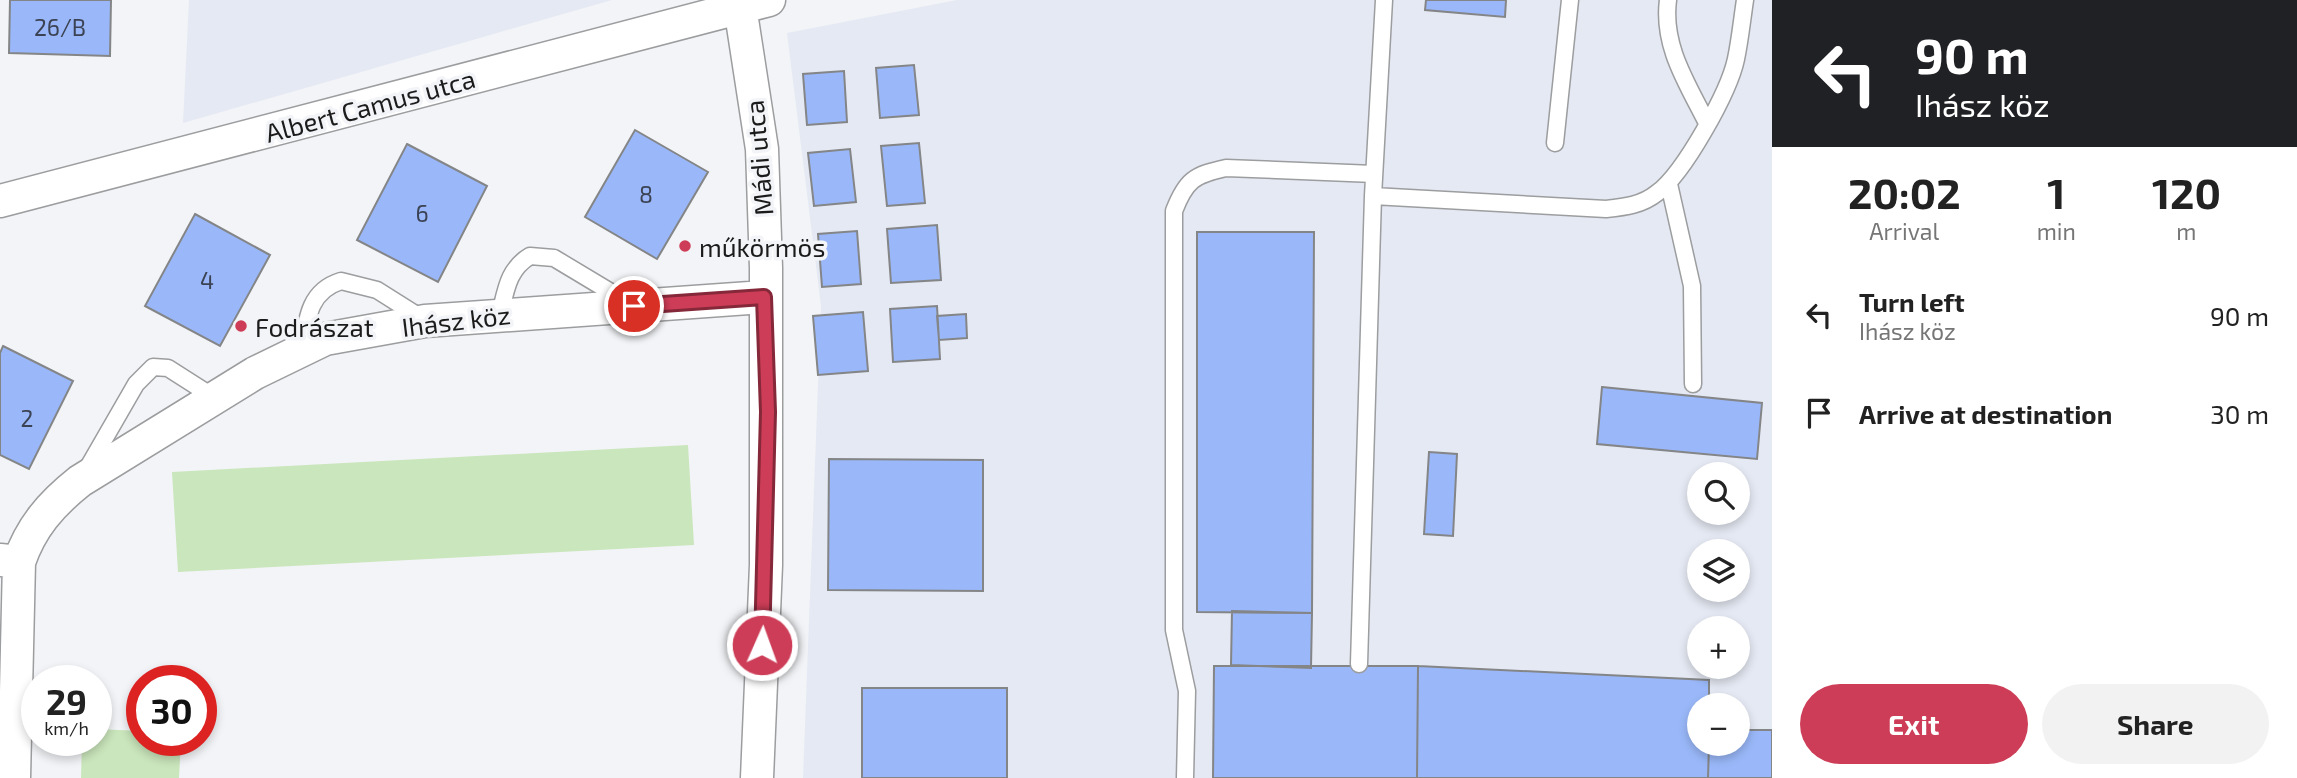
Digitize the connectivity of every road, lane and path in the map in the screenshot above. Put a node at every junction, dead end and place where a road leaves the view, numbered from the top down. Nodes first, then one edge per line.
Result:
1 (1384, 0) edge
2 (1570, 0) edge
3 (1668, 0) edge
4 (1745, 0) edge
5 (749, 3) edge
6 (1707, 123) junction
7 (1555, 143) dead end
8 (1374, 174) junction
9 (1669, 184) junction
10 (1373, 196) junction
11 (0, 201) edge
12 (764, 297) junction
13 (634, 306) junction
14 (500, 314) junction
15 (425, 321) junction
16 (303, 348) junction
17 (1693, 384) dead end
18 (215, 398) junction
19 (80, 481) junction
20 (10, 561) edge
21 (1359, 664) dead end
22 (14, 778) edge
23 (757, 778) edge
24 (1185, 778) edge

1 - 8 lane
2 - 7 lane
3 - 6 lane
4 - 6 lane
5 - 11 street, Albert Camus utca
5 - 12 street, Mádi utca
6 - 9 lane
8 - 10 lane
8 - 24 lane
9 - 10 lane
9 - 17 lane
10 - 21 lane
12 - 13 street, Ihász köz
12 - 23 street, Mádi utca
13 - 14 street, Ihász köz
13 - 14 lane
14 - 15 street, Ihász köz
15 - 16 street, Ihász köz
15 - 16 lane
16 - 18 street, Ihász köz
18 - 19 street, Ihász köz
18 - 19 lane
19 - 20 street, Ihász köz
20 - 22 street, Ihász köz

